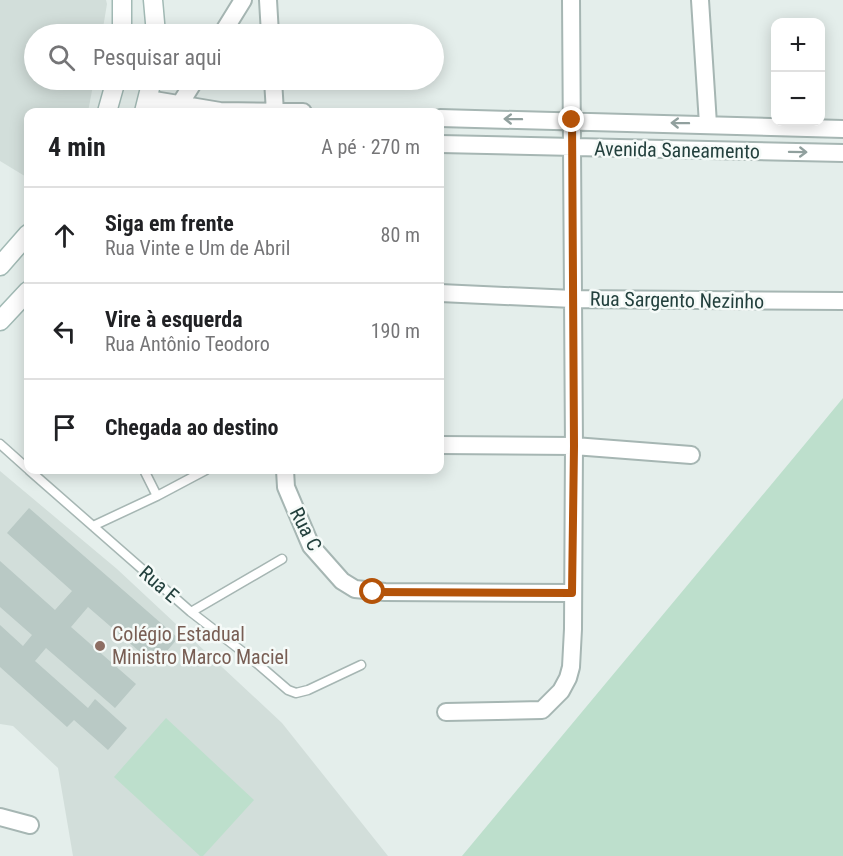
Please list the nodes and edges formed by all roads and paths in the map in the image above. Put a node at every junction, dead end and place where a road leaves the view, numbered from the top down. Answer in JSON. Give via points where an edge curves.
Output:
{"nodes":[{"id":1,"x":122,"y":0,"type":"edge"},
{"id":2,"x":153,"y":0,"type":"edge"},
{"id":3,"x":243,"y":0,"type":"edge"},
{"id":4,"x":268,"y":0,"type":"edge"},
{"id":5,"x":571,"y":0,"type":"edge"},
{"id":6,"x":700,"y":0,"type":"edge"},
{"id":7,"x":122,"y":24,"type":"edge"},
{"id":8,"x":155,"y":24,"type":"edge"},
{"id":9,"x":228,"y":24,"type":"edge"},
{"id":10,"x":269,"y":24,"type":"edge"},
{"id":11,"x":113,"y":90,"type":"edge"},
{"id":12,"x":150,"y":90,"type":"edge"},
{"id":13,"x":189,"y":90,"type":"edge"},
{"id":14,"x":274,"y":90,"type":"edge"},
{"id":15,"x":180,"y":104,"type":"junction"},
{"id":16,"x":146,"y":106,"type":"edge"},
{"id":17,"x":108,"y":108,"type":"edge"},
{"id":18,"x":203,"y":108,"type":"edge"},
{"id":19,"x":275,"y":108,"type":"edge"},
{"id":20,"x":444,"y":118,"type":"edge"},
{"id":21,"x":572,"y":120,"type":"junction"},
{"id":22,"x":708,"y":124,"type":"junction"},
{"id":23,"x":843,"y":129,"type":"edge"},
{"id":24,"x":444,"y":144,"type":"edge"},
{"id":25,"x":572,"y":147,"type":"junction"},
{"id":26,"x":843,"y":153,"type":"edge"},
{"id":27,"x":24,"y":239,"type":"edge"},
{"id":28,"x":0,"y":266,"type":"edge"},
{"id":29,"x":444,"y":293,"type":"edge"},
{"id":30,"x":24,"y":295,"type":"edge"},
{"id":31,"x":573,"y":299,"type":"junction"},
{"id":32,"x":843,"y":301,"type":"edge"},
{"id":33,"x":0,"y":321,"type":"edge"},
{"id":34,"x":0,"y":444,"type":"edge"},
{"id":35,"x":444,"y":445,"type":"edge"},
{"id":36,"x":574,"y":446,"type":"junction"},
{"id":37,"x":691,"y":455,"type":"dead end"},
{"id":38,"x":24,"y":465,"type":"edge"},
{"id":39,"x":35,"y":474,"type":"edge"},
{"id":40,"x":146,"y":474,"type":"edge"},
{"id":41,"x":198,"y":474,"type":"edge"},
{"id":42,"x":285,"y":474,"type":"edge"},
{"id":43,"x":157,"y":496,"type":"junction"},
{"id":44,"x":93,"y":526,"type":"junction"},
{"id":45,"x":282,"y":559,"type":"dead end"},
{"id":46,"x":572,"y":593,"type":"junction"},
{"id":47,"x":191,"y":612,"type":"junction"},
{"id":48,"x":361,"y":665,"type":"dead end"},
{"id":49,"x":446,"y":712,"type":"dead end"},
{"id":50,"x":0,"y":817,"type":"edge"},
{"id":51,"x":30,"y":825,"type":"dead end"}],
"edges":[{"from":1,"to":7,"type":"main road"},
{"from":2,"to":8,"type":"main road"},
{"from":3,"to":9,"type":"street"},
{"from":4,"to":10,"type":"street"},
{"from":5,"to":21,"type":"street"},
{"from":6,"to":22,"type":"street"},
{"from":11,"to":17,"type":"main road"},
{"from":12,"to":16,"type":"main road"},
{"from":13,"to":15,"type":"street"},
{"from":14,"to":19,"type":"street"},
{"from":15,"to":16,"type":"street"},
{"from":15,"to":18,"type":"street"},
{"from":21,"to":20,"type":"street","name":"Avenida Saneamento","one_way":true},
{"from":22,"to":21,"type":"street","name":"Avenida Saneamento","one_way":true},
{"from":21,"to":25,"type":"street"},
{"from":22,"to":23,"type":"street","name":"Avenida Saneamento"},
{"from":24,"to":25,"type":"street","name":"Avenida Saneamento"},
{"from":25,"to":26,"type":"street","name":"Avenida Saneamento","one_way":true},
{"from":25,"to":31,"type":"street"},
{"from":27,"to":28,"type":"main road"},
{"from":29,"to":31,"type":"street","name":"Rua Sargento Nezinho"},
{"from":30,"to":33,"type":"main road"},
{"from":31,"to":32,"type":"street","name":"Rua Sargento Nezinho"},
{"from":31,"to":36,"type":"street"},
{"from":34,"to":38,"type":"lane","name":"Rua E"},
{"from":35,"to":36,"type":"street"},
{"from":36,"to":37,"type":"street"},
{"from":36,"to":46,"type":"street"},
{"from":39,"to":44,"type":"lane","name":"Rua E"},
{"from":40,"to":43,"type":"lane"},
{"from":41,"to":43,"type":"lane"},
{"from":42,"to":46,"type":"street","name":"Rua C","via":[[286,487],[311,546],[342,581],[355,589]]},
{"from":43,"to":44,"type":"lane"},
{"from":44,"to":47,"type":"lane","name":"Rua E"},
{"from":45,"to":47,"type":"lane"},
{"from":46,"to":49,"type":"street","via":[[571,667],[561,691],[550,703],[542,710]]},
{"from":47,"to":48,"type":"lane","name":"Rua E","via":[[291,692],[315,687]]},
{"from":50,"to":51,"type":"street"}]}
